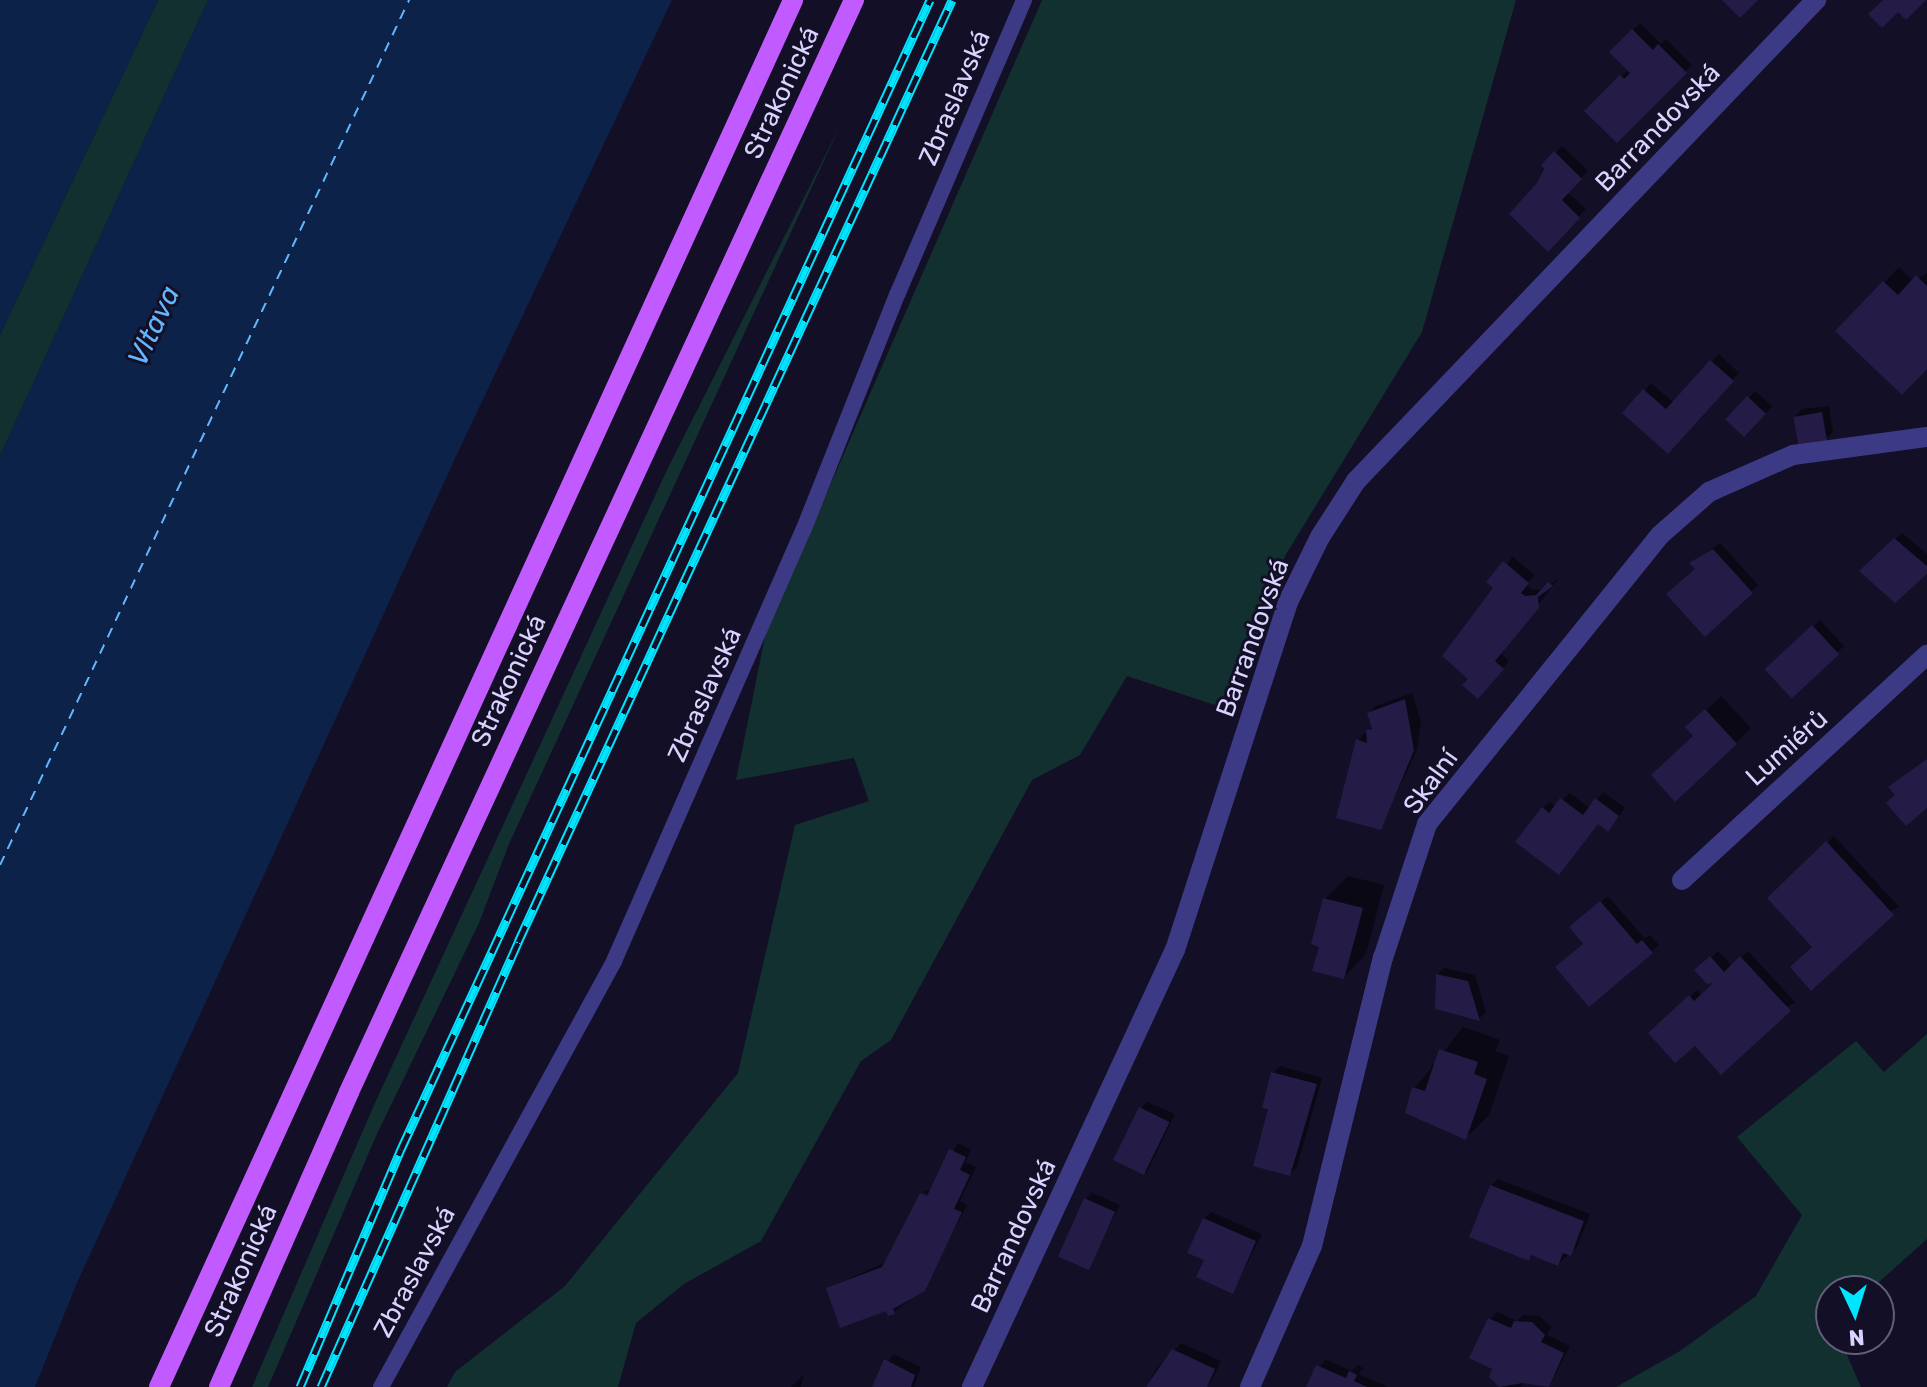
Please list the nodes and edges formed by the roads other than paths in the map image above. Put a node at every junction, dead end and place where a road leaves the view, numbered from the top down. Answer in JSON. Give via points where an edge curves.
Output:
{"nodes":[{"id":1,"x":793,"y":0,"type":"edge"},
{"id":2,"x":854,"y":0,"type":"edge"},
{"id":3,"x":1024,"y":0,"type":"edge"},
{"id":4,"x":1816,"y":0,"type":"edge"},
{"id":5,"x":1927,"y":437,"type":"edge"},
{"id":6,"x":1927,"y":655,"type":"edge"},
{"id":7,"x":1682,"y":880,"type":"dead end"},
{"id":8,"x":159,"y":1387,"type":"edge"},
{"id":9,"x":219,"y":1387,"type":"edge"},
{"id":10,"x":381,"y":1387,"type":"edge"},
{"id":11,"x":972,"y":1387,"type":"edge"},
{"id":12,"x":1250,"y":1387,"type":"edge"}],
"edges":[{"from":1,"to":8,"type":"main road","name":"Strakonická"},
{"from":2,"to":9,"type":"main road","name":"Strakonická","via":[[349,1092]]},
{"from":3,"to":10,"type":"lane","name":"Zbraslavská","via":[[803,531],[614,961]]},
{"from":4,"to":11,"type":"street","name":"Barrandovská","via":[[1356,481],[1320,537],[1288,602],[1175,950]]},
{"from":5,"to":12,"type":"street","name":"Skalní","via":[[1793,455],[1709,492],[1659,536],[1427,824],[1383,958],[1312,1246]]},
{"from":6,"to":7,"type":"street","name":"Lumiérů"}]}
